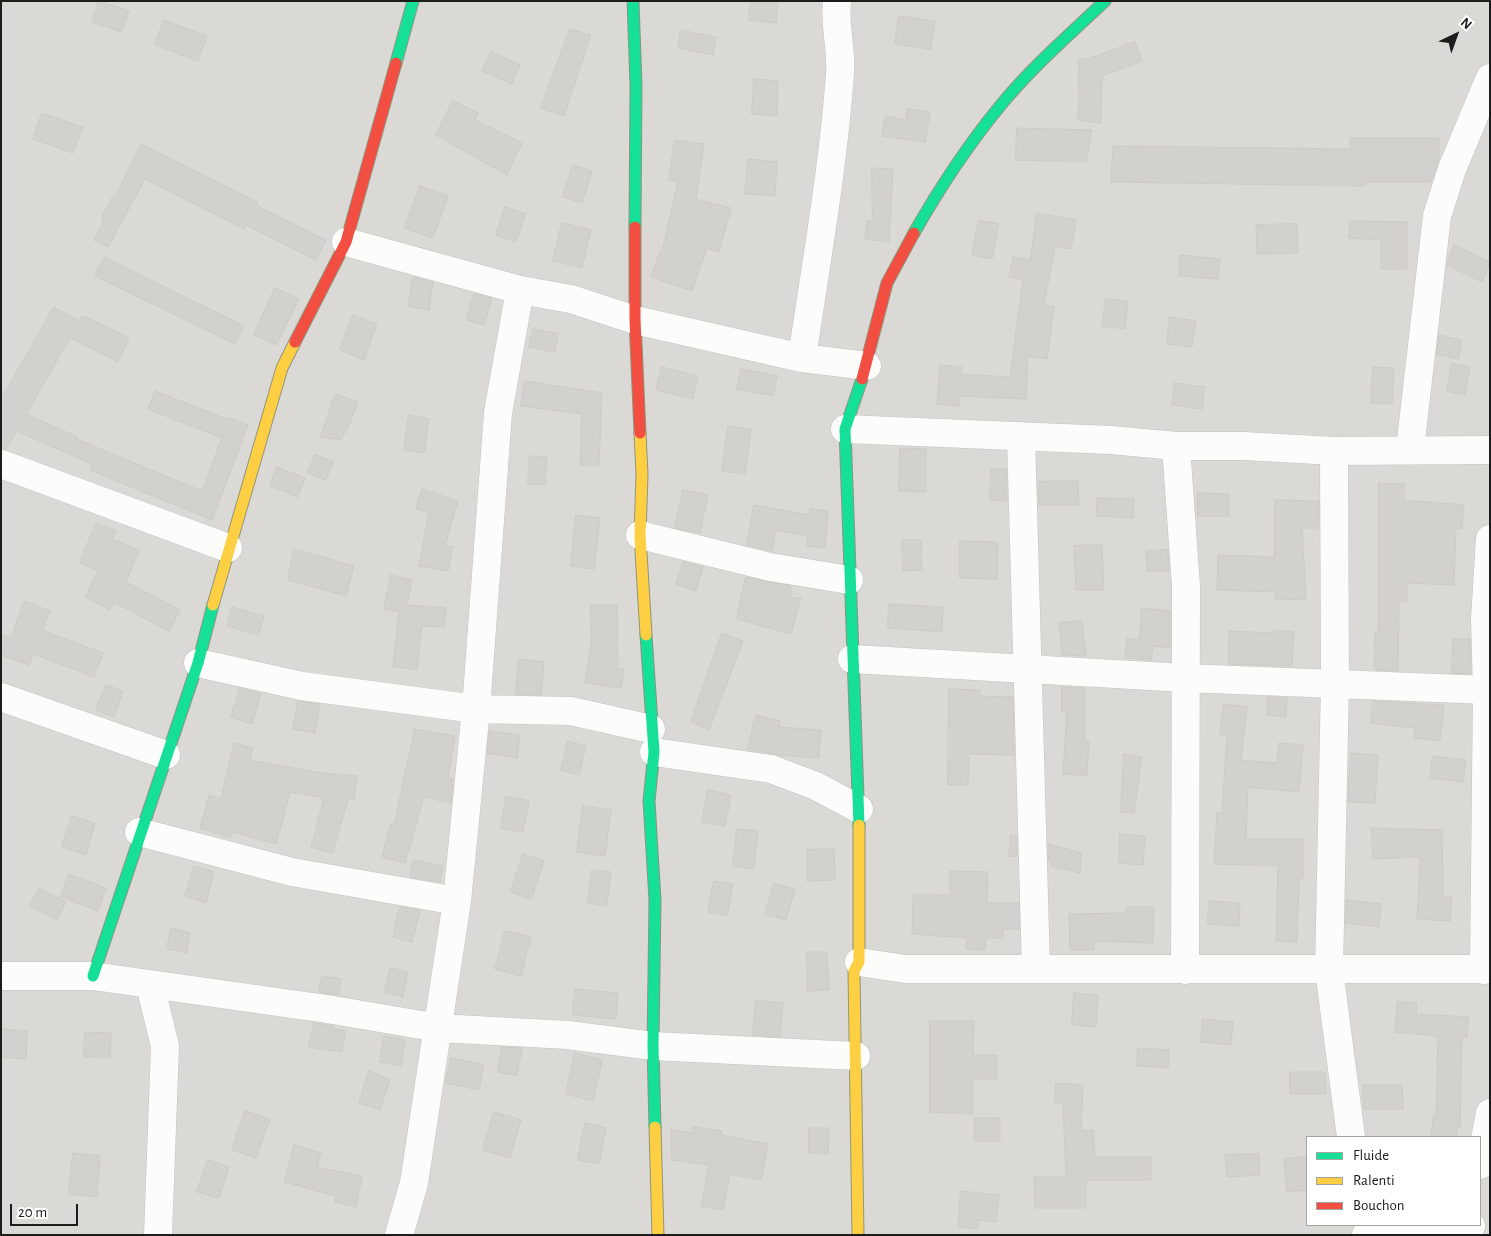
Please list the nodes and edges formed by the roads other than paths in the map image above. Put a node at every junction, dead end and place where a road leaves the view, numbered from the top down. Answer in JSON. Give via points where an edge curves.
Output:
{"nodes":[{"id":1,"x":413,"y":1,"type":"edge"},
{"id":2,"x":633,"y":1,"type":"edge"},
{"id":3,"x":837,"y":1,"type":"edge"},
{"id":4,"x":1105,"y":1,"type":"edge"},
{"id":5,"x":1490,"y":78,"type":"edge"},
{"id":6,"x":346,"y":242,"type":"junction"},
{"id":7,"x":520,"y":290,"type":"junction"},
{"id":8,"x":635,"y":320,"type":"junction"},
{"id":9,"x":802,"y":358,"type":"junction"},
{"id":10,"x":867,"y":366,"type":"junction"},
{"id":11,"x":845,"y":429,"type":"junction"},
{"id":12,"x":1021,"y":436,"type":"junction"},
{"id":13,"x":1176,"y":446,"type":"junction"},
{"id":14,"x":1410,"y":449,"type":"junction"},
{"id":15,"x":1490,"y":450,"type":"edge"},
{"id":16,"x":1334,"y":451,"type":"junction"},
{"id":17,"x":1,"y":464,"type":"edge"},
{"id":18,"x":640,"y":535,"type":"junction"},
{"id":19,"x":1490,"y":539,"type":"edge"},
{"id":20,"x":228,"y":548,"type":"junction"},
{"id":21,"x":849,"y":580,"type":"junction"},
{"id":22,"x":852,"y":659,"type":"junction"},
{"id":23,"x":198,"y":663,"type":"junction"},
{"id":24,"x":1029,"y":668,"type":"junction"},
{"id":25,"x":1185,"y":678,"type":"junction"},
{"id":26,"x":1335,"y":683,"type":"junction"},
{"id":27,"x":1487,"y":690,"type":"junction"},
{"id":28,"x":1,"y":697,"type":"edge"},
{"id":29,"x":476,"y":709,"type":"junction"},
{"id":30,"x":653,"y":740,"type":"junction"},
{"id":31,"x":166,"y":755,"type":"junction"},
{"id":32,"x":859,"y":809,"type":"junction"},
{"id":33,"x":140,"y":832,"type":"junction"},
{"id":34,"x":458,"y":901,"type":"junction"},
{"id":35,"x":859,"y":962,"type":"junction"},
{"id":36,"x":1036,"y":969,"type":"junction"},
{"id":37,"x":1487,"y":969,"type":"edge"},
{"id":38,"x":1185,"y":970,"type":"junction"},
{"id":39,"x":1329,"y":970,"type":"junction"},
{"id":40,"x":1,"y":976,"type":"edge"},
{"id":41,"x":93,"y":976,"type":"junction"},
{"id":42,"x":150,"y":985,"type":"junction"},
{"id":43,"x":439,"y":1028,"type":"junction"},
{"id":44,"x":653,"y":1046,"type":"junction"},
{"id":45,"x":856,"y":1056,"type":"junction"},
{"id":46,"x":1490,"y":1113,"type":"edge"},
{"id":47,"x":1351,"y":1136,"type":"edge"},
{"id":48,"x":1481,"y":1160,"type":"edge"},
{"id":49,"x":1470,"y":1228,"type":"edge"},
{"id":50,"x":158,"y":1235,"type":"edge"},
{"id":51,"x":399,"y":1235,"type":"edge"},
{"id":52,"x":658,"y":1235,"type":"edge"},
{"id":53,"x":858,"y":1235,"type":"edge"},
{"id":54,"x":1366,"y":1235,"type":"edge"}],
"edges":[{"from":1,"to":6,"type":"street"},
{"from":2,"to":8,"type":"street"},
{"from":3,"to":9,"type":"street","via":[[840,71],[828,187]]},
{"from":4,"to":10,"type":"street","via":[[1000,106],[934,197],[887,283]]},
{"from":5,"to":14,"type":"street","via":[[1452,169],[1437,216]]},
{"from":6,"to":7,"type":"street"},
{"from":6,"to":20,"type":"street","via":[[282,368]]},
{"from":7,"to":8,"type":"street","via":[[571,299]]},
{"from":7,"to":29,"type":"street","via":[[498,413]]},
{"from":8,"to":9,"type":"street"},
{"from":8,"to":18,"type":"street","via":[[642,474]]},
{"from":9,"to":10,"type":"street"},
{"from":10,"to":11,"type":"street"},
{"from":11,"to":12,"type":"street"},
{"from":11,"to":21,"type":"street"},
{"from":12,"to":13,"type":"street"},
{"from":12,"to":24,"type":"street"},
{"from":13,"to":16,"type":"street"},
{"from":13,"to":25,"type":"street","via":[[1186,586]]},
{"from":14,"to":15,"type":"street"},
{"from":14,"to":16,"type":"street"},
{"from":16,"to":26,"type":"street"},
{"from":17,"to":20,"type":"street"},
{"from":18,"to":21,"type":"street","via":[[770,567]]},
{"from":18,"to":30,"type":"street"},
{"from":19,"to":27,"type":"street"},
{"from":20,"to":23,"type":"street"},
{"from":21,"to":22,"type":"street"},
{"from":22,"to":24,"type":"street"},
{"from":22,"to":32,"type":"street"},
{"from":23,"to":29,"type":"street","via":[[302,686]]},
{"from":23,"to":31,"type":"street"},
{"from":24,"to":25,"type":"street"},
{"from":24,"to":36,"type":"street"},
{"from":25,"to":26,"type":"street"},
{"from":25,"to":38,"type":"street"},
{"from":26,"to":27,"type":"street"},
{"from":26,"to":39,"type":"street"},
{"from":27,"to":37,"type":"street"},
{"from":28,"to":31,"type":"street"},
{"from":29,"to":30,"type":"street","via":[[571,711]]},
{"from":29,"to":34,"type":"street"},
{"from":30,"to":32,"type":"street","via":[[771,769],[816,786]]},
{"from":30,"to":44,"type":"street","via":[[649,801],[655,900]]},
{"from":31,"to":33,"type":"street"},
{"from":32,"to":35,"type":"street"},
{"from":33,"to":34,"type":"street","via":[[292,872]]},
{"from":33,"to":41,"type":"street"},
{"from":34,"to":43,"type":"street"},
{"from":35,"to":36,"type":"street","via":[[905,969]]},
{"from":35,"to":45,"type":"street","via":[[854,971]]},
{"from":36,"to":38,"type":"street"},
{"from":37,"to":39,"type":"street"},
{"from":38,"to":39,"type":"street"},
{"from":39,"to":47,"type":"street"},
{"from":40,"to":41,"type":"street"},
{"from":41,"to":42,"type":"street"},
{"from":42,"to":43,"type":"street"},
{"from":42,"to":50,"type":"street","via":[[165,1046]]},
{"from":43,"to":44,"type":"street","via":[[568,1035]]},
{"from":43,"to":51,"type":"street","via":[[414,1183]]},
{"from":44,"to":45,"type":"street"},
{"from":44,"to":52,"type":"street"},
{"from":45,"to":53,"type":"street"},
{"from":46,"to":48,"type":"street"},
{"from":49,"to":54,"type":"street"}]}
